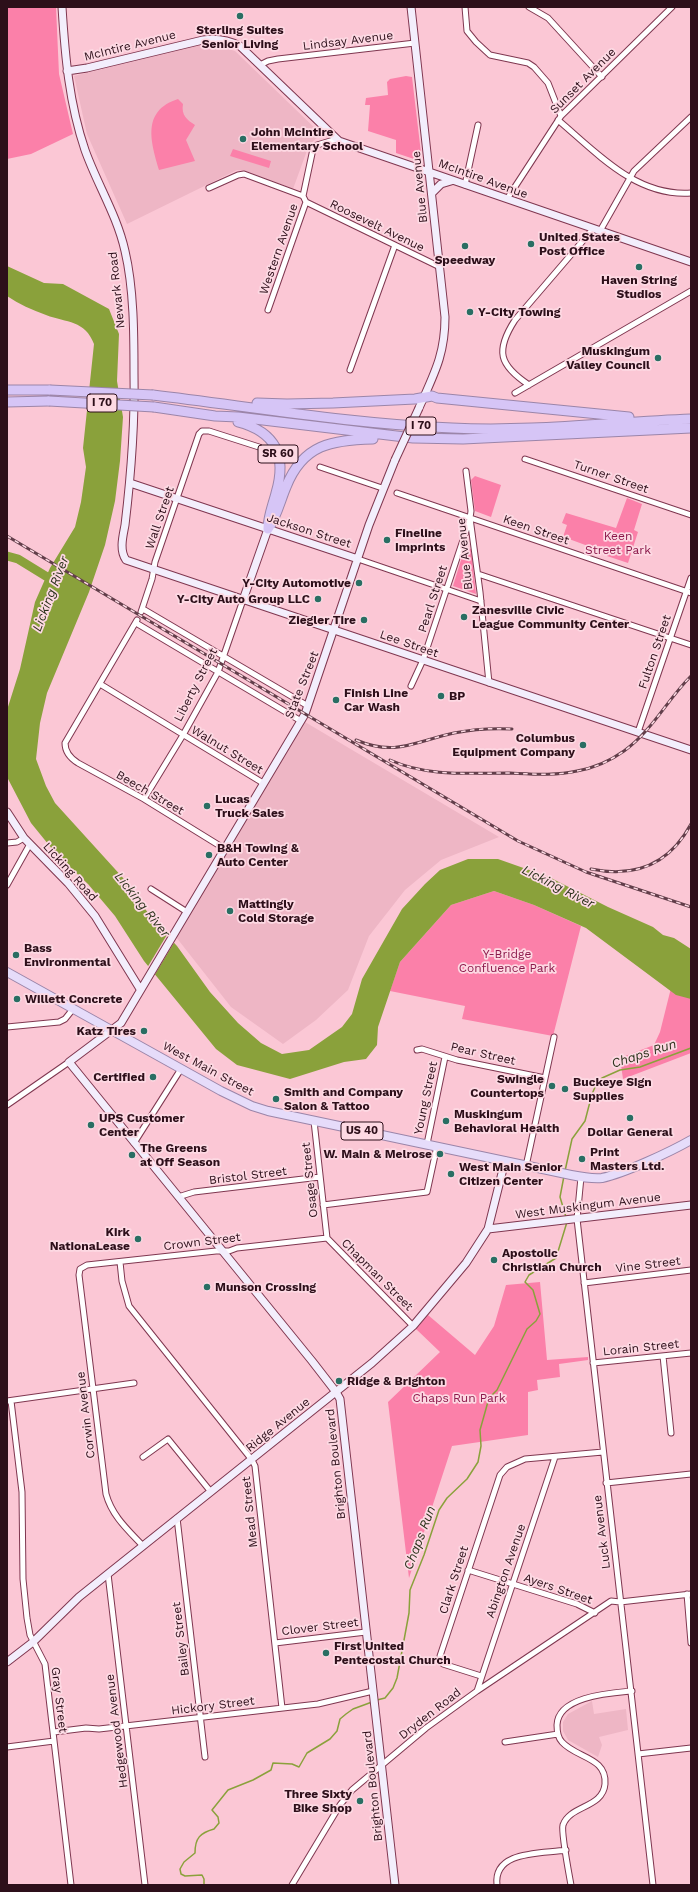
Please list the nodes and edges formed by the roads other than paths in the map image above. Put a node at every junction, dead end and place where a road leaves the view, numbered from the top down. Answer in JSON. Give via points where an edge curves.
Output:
{"nodes":[{"id":1,"x":62,"y":7,"type":"edge"},
{"id":2,"x":411,"y":7,"type":"edge"},
{"id":3,"x":465,"y":7,"type":"edge"},
{"id":4,"x":529,"y":7,"type":"edge"},
{"id":5,"x":672,"y":7,"type":"edge"},
{"id":6,"x":415,"y":43,"type":"junction"},
{"id":7,"x":260,"y":65,"type":"junction"},
{"id":8,"x":67,"y":71,"type":"junction"},
{"id":9,"x":602,"y":77,"type":"junction"},
{"id":10,"x":691,"y":117,"type":"edge"},
{"id":11,"x":559,"y":118,"type":"junction"},
{"id":12,"x":478,"y":125,"type":"dead end"},
{"id":13,"x":337,"y":139,"type":"junction"},
{"id":14,"x":430,"y":171,"type":"junction"},
{"id":15,"x":629,"y":178,"type":"junction"},
{"id":16,"x":452,"y":181,"type":"junction"},
{"id":17,"x":465,"y":185,"type":"junction"},
{"id":18,"x":209,"y":188,"type":"dead end"},
{"id":19,"x":432,"y":193,"type":"junction"},
{"id":20,"x":691,"y":194,"type":"edge"},
{"id":21,"x":304,"y":196,"type":"junction"},
{"id":22,"x":507,"y":199,"type":"junction"},
{"id":23,"x":306,"y":202,"type":"junction"},
{"id":24,"x":597,"y":230,"type":"junction"},
{"id":25,"x":395,"y":245,"type":"junction"},
{"id":26,"x":691,"y":262,"type":"edge"},
{"id":27,"x":440,"y":267,"type":"junction"},
{"id":28,"x":691,"y":291,"type":"edge"},
{"id":29,"x":268,"y":310,"type":"dead end"},
{"id":30,"x":439,"y":365,"type":"joint"},
{"id":31,"x":350,"y":370,"type":"dead end"},
{"id":32,"x":529,"y":384,"type":"junction"},
{"id":33,"x":7,"y":390,"type":"edge"},
{"id":34,"x":515,"y":393,"type":"dead end"},
{"id":35,"x":424,"y":397,"type":"junction"},
{"id":36,"x":7,"y":402,"type":"edge"},
{"id":37,"x":213,"y":402,"type":"junction"},
{"id":38,"x":215,"y":416,"type":"junction"},
{"id":39,"x":691,"y":419,"type":"edge"},
{"id":40,"x":660,"y":421,"type":"junction"},
{"id":41,"x":691,"y":428,"type":"edge"},
{"id":42,"x":413,"y":438,"type":"junction"},
{"id":43,"x":259,"y":447,"type":"dead end"},
{"id":44,"x":525,"y":459,"type":"dead end"},
{"id":45,"x":320,"y":467,"type":"dead end"},
{"id":46,"x":466,"y":471,"type":"dead end"},
{"id":47,"x":130,"y":483,"type":"junction"},
{"id":48,"x":382,"y":488,"type":"junction"},
{"id":49,"x":397,"y":493,"type":"dead end"},
{"id":50,"x":177,"y":499,"type":"junction"},
{"id":51,"x":691,"y":515,"type":"edge"},
{"id":52,"x":470,"y":518,"type":"junction"},
{"id":53,"x":268,"y":529,"type":"junction"},
{"id":54,"x":123,"y":556,"type":"joint"},
{"id":55,"x":358,"y":559,"type":"junction"},
{"id":56,"x":154,"y":570,"type":"junction"},
{"id":57,"x":478,"y":574,"type":"junction"},
{"id":58,"x":691,"y":578,"type":"edge"},
{"id":59,"x":447,"y":589,"type":"junction"},
{"id":60,"x":689,"y":592,"type":"edge"},
{"id":61,"x":243,"y":600,"type":"junction"},
{"id":62,"x":481,"y":601,"type":"junction"},
{"id":63,"x":334,"y":631,"type":"junction"},
{"id":64,"x":670,"y":639,"type":"junction"},
{"id":65,"x":691,"y":645,"type":"edge"},
{"id":66,"x":224,"y":656,"type":"junction"},
{"id":67,"x":423,"y":660,"type":"junction"},
{"id":68,"x":218,"y":672,"type":"junction"},
{"id":69,"x":489,"y":683,"type":"junction"},
{"id":70,"x":100,"y":684,"type":"junction"},
{"id":71,"x":411,"y":686,"type":"dead end"},
{"id":72,"x":308,"y":706,"type":"junction"},
{"id":73,"x":301,"y":721,"type":"junction"},
{"id":74,"x":638,"y":732,"type":"junction"},
{"id":75,"x":183,"y":735,"type":"junction"},
{"id":76,"x":691,"y":750,"type":"edge"},
{"id":77,"x":263,"y":783,"type":"junction"},
{"id":78,"x":144,"y":799,"type":"junction"},
{"id":79,"x":7,"y":812,"type":"edge"},
{"id":80,"x":24,"y":838,"type":"junction"},
{"id":81,"x":7,"y":843,"type":"edge"},
{"id":82,"x":30,"y":844,"type":"junction"},
{"id":83,"x":225,"y":849,"type":"junction"},
{"id":84,"x":7,"y":885,"type":"edge"},
{"id":85,"x":151,"y":889,"type":"dead end"},
{"id":86,"x":187,"y":912,"type":"junction"},
{"id":87,"x":7,"y":972,"type":"edge"},
{"id":88,"x":142,"y":986,"type":"junction"},
{"id":89,"x":73,"y":1009,"type":"junction"},
{"id":90,"x":7,"y":1027,"type":"edge"},
{"id":91,"x":111,"y":1031,"type":"junction"},
{"id":92,"x":554,"y":1037,"type":"dead end"},
{"id":93,"x":417,"y":1050,"type":"dead end"},
{"id":94,"x":445,"y":1056,"type":"junction"},
{"id":95,"x":69,"y":1062,"type":"junction"},
{"id":96,"x":181,"y":1069,"type":"junction"},
{"id":97,"x":545,"y":1078,"type":"junction"},
{"id":98,"x":7,"y":1104,"type":"edge"},
{"id":99,"x":314,"y":1121,"type":"junction"},
{"id":100,"x":691,"y":1140,"type":"edge"},
{"id":101,"x":134,"y":1143,"type":"junction"},
{"id":102,"x":427,"y":1144,"type":"junction"},
{"id":103,"x":436,"y":1146,"type":"junction"},
{"id":104,"x":505,"y":1161,"type":"junction"},
{"id":105,"x":526,"y":1166,"type":"junction"},
{"id":106,"x":581,"y":1177,"type":"junction"},
{"id":107,"x":320,"y":1178,"type":"junction"},
{"id":108,"x":178,"y":1197,"type":"junction"},
{"id":109,"x":323,"y":1204,"type":"junction"},
{"id":110,"x":691,"y":1205,"type":"edge"},
{"id":111,"x":574,"y":1219,"type":"junction"},
{"id":112,"x":488,"y":1229,"type":"junction"},
{"id":113,"x":327,"y":1238,"type":"junction"},
{"id":114,"x":223,"y":1251,"type":"junction"},
{"id":115,"x":120,"y":1262,"type":"junction"},
{"id":116,"x":80,"y":1269,"type":"joint"},
{"id":117,"x":691,"y":1270,"type":"edge"},
{"id":118,"x":584,"y":1283,"type":"junction"},
{"id":119,"x":413,"y":1326,"type":"junction"},
{"id":120,"x":691,"y":1353,"type":"edge"},
{"id":121,"x":663,"y":1356,"type":"junction"},
{"id":122,"x":593,"y":1363,"type":"junction"},
{"id":123,"x":134,"y":1383,"type":"dead end"},
{"id":124,"x":93,"y":1390,"type":"junction"},
{"id":125,"x":336,"y":1392,"type":"junction"},
{"id":126,"x":9,"y":1401,"type":"edge"},
{"id":127,"x":671,"y":1433,"type":"dead end"},
{"id":128,"x":603,"y":1452,"type":"junction"},
{"id":129,"x":143,"y":1457,"type":"dead end"},
{"id":130,"x":555,"y":1457,"type":"junction"},
{"id":131,"x":252,"y":1460,"type":"junction"},
{"id":132,"x":691,"y":1474,"type":"edge"},
{"id":133,"x":606,"y":1483,"type":"junction"},
{"id":134,"x":211,"y":1492,"type":"junction"},
{"id":135,"x":177,"y":1518,"type":"junction"},
{"id":136,"x":142,"y":1546,"type":"junction"},
{"id":137,"x":468,"y":1570,"type":"junction"},
{"id":138,"x":108,"y":1574,"type":"junction"},
{"id":139,"x":512,"y":1584,"type":"junction"},
{"id":140,"x":689,"y":1594,"type":"edge"},
{"id":141,"x":620,"y":1602,"type":"junction"},
{"id":142,"x":595,"y":1613,"type":"junction"},
{"id":143,"x":366,"y":1632,"type":"junction"},
{"id":144,"x":33,"y":1642,"type":"junction"},
{"id":145,"x":691,"y":1642,"type":"edge"},
{"id":146,"x":275,"y":1643,"type":"junction"},
{"id":147,"x":7,"y":1662,"type":"edge"},
{"id":148,"x":481,"y":1676,"type":"junction"},
{"id":149,"x":477,"y":1691,"type":"junction"},
{"id":150,"x":632,"y":1691,"type":"junction"},
{"id":151,"x":374,"y":1694,"type":"junction"},
{"id":152,"x":282,"y":1708,"type":"junction"},
{"id":153,"x":201,"y":1718,"type":"junction"},
{"id":154,"x":126,"y":1726,"type":"junction"},
{"id":155,"x":54,"y":1732,"type":"junction"},
{"id":156,"x":558,"y":1734,"type":"junction"},
{"id":157,"x":54,"y":1741,"type":"junction"},
{"id":158,"x":505,"y":1742,"type":"dead end"},
{"id":159,"x":7,"y":1746,"type":"edge"},
{"id":160,"x":691,"y":1748,"type":"edge"},
{"id":161,"x":638,"y":1754,"type":"junction"},
{"id":162,"x":205,"y":1758,"type":"dead end"},
{"id":163,"x":382,"y":1765,"type":"junction"},
{"id":164,"x":566,"y":1850,"type":"junction"},
{"id":165,"x":71,"y":1885,"type":"edge"},
{"id":166,"x":145,"y":1885,"type":"edge"},
{"id":167,"x":292,"y":1885,"type":"edge"},
{"id":168,"x":395,"y":1885,"type":"edge"},
{"id":169,"x":497,"y":1885,"type":"edge"},
{"id":170,"x":571,"y":1885,"type":"edge"},
{"id":171,"x":653,"y":1885,"type":"edge"}],
"edges":[{"from":1,"to":8,"type":"street","name":"Newark Road"},
{"from":2,"to":6,"type":"street","name":"Blue Avenue"},
{"from":3,"to":11,"type":"street","via":[[467,31],[490,55],[528,62],[534,66],[548,84]]},
{"from":4,"to":9,"type":"street","via":[[548,18]]},
{"from":5,"to":9,"type":"street","name":"Sunset Avenue"},
{"from":6,"to":7,"type":"street","name":"Lindsay Avenue","via":[[278,59]]},
{"from":6,"to":14,"type":"street","name":"Blue Avenue"},
{"from":7,"to":8,"type":"street","name":"McIntire Avenue","via":[[232,41],[209,39]]},
{"from":7,"to":13,"type":"street","name":"McIntire Avenue"},
{"from":8,"to":47,"type":"street","name":"Newark Road","via":[[85,150],[117,225],[128,264],[134,374]]},
{"from":9,"to":11,"type":"street","name":"Sunset Avenue"},
{"from":10,"to":15,"type":"street"},
{"from":11,"to":15,"type":"street"},
{"from":11,"to":22,"type":"street","name":"Sunset Avenue"},
{"from":12,"to":17,"type":"street"},
{"from":13,"to":14,"type":"street","name":"McIntire Avenue","via":[[339,142]]},
{"from":13,"to":21,"type":"street","name":"Western Avenue","via":[[317,145],[313,149]]},
{"from":14,"to":16,"type":"street","name":"McIntire Avenue"},
{"from":14,"to":19,"type":"street","name":"Blue Avenue"},
{"from":15,"to":20,"type":"street","via":[[665,193]]},
{"from":15,"to":24,"type":"street"},
{"from":16,"to":17,"type":"street","name":"McIntire Avenue"},
{"from":16,"to":19,"type":"street","via":[[441,184]]},
{"from":17,"to":22,"type":"street","name":"McIntire Avenue"},
{"from":18,"to":21,"type":"street","via":[[244,174]]},
{"from":19,"to":27,"type":"street","name":"Blue Avenue"},
{"from":21,"to":23,"type":"street","name":"Western Avenue"},
{"from":22,"to":24,"type":"street","name":"McIntire Avenue"},
{"from":23,"to":25,"type":"street","name":"Roosevelt Avenue"},
{"from":23,"to":29,"type":"street","name":"Western Avenue"},
{"from":24,"to":26,"type":"street","name":"McIntire Avenue"},
{"from":24,"to":32,"type":"street","via":[[515,320],[507,333],[502,347],[503,360],[511,372]]},
{"from":25,"to":27,"type":"street","name":"Roosevelt Avenue"},
{"from":25,"to":31,"type":"street"},
{"from":27,"to":30,"type":"street","name":"Blue Avenue","via":[[445,324]]},
{"from":28,"to":32,"type":"street"},
{"from":30,"to":35,"type":"street","name":"State Street"},
{"from":32,"to":34,"type":"street"},
{"from":33,"to":37,"type":"highway","number":"I 70","bridge":true,"via":[[153,395]]},
{"from":35,"to":37,"type":"highway","via":[[287,404]]},
{"from":35,"to":40,"type":"highway"},
{"from":35,"to":48,"type":"street","name":"State Street","bridge":true},
{"from":36,"to":38,"type":"highway","number":"I 70","bridge":true,"via":[[49,401],[154,407]]},
{"from":37,"to":40,"type":"highway","number":"I 70","via":[[383,424],[453,428]]},
{"from":38,"to":42,"type":"highway","number":"I 70"},
{"from":38,"to":53,"type":"highway","number":"SR 60","via":[[263,431],[276,447],[281,466],[280,478],[268,518]]},
{"from":39,"to":40,"type":"highway","number":"I 70"},
{"from":41,"to":42,"type":"highway","number":"I 70","via":[[463,439]]},
{"from":42,"to":53,"type":"highway","via":[[350,439],[337,441],[313,451],[304,458],[291,476]]},
{"from":43,"to":50,"type":"street","name":"Wall Street","via":[[202,431]]},
{"from":44,"to":51,"type":"street","name":"Turner Street"},
{"from":45,"to":48,"type":"street"},
{"from":46,"to":52,"type":"street","name":"Blue Avenue"},
{"from":47,"to":50,"type":"street","name":"Jackson Street"},
{"from":47,"to":54,"type":"street","name":"Newark Road","via":[[122,545]]},
{"from":48,"to":55,"type":"street","name":"State Street"},
{"from":49,"to":52,"type":"street","name":"Keen Street"},
{"from":50,"to":53,"type":"street","name":"Jackson Street"},
{"from":50,"to":56,"type":"street","name":"Wall Street"},
{"from":52,"to":57,"type":"street","name":"Blue Avenue"},
{"from":52,"to":59,"type":"street","name":"Pearl Street"},
{"from":52,"to":60,"type":"street","name":"Keen Street"},
{"from":53,"to":55,"type":"street","name":"Jackson Street"},
{"from":53,"to":61,"type":"street","name":"Liberty Street"},
{"from":54,"to":56,"type":"street","name":"Lee Street","via":[[126,560]]},
{"from":55,"to":59,"type":"street","name":"Jackson Street"},
{"from":55,"to":63,"type":"street","name":"State Street"},
{"from":56,"to":61,"type":"street","name":"Lee Street"},
{"from":56,"to":66,"type":"street","name":"Wall Street","via":[[142,611]]},
{"from":57,"to":62,"type":"street","name":"Blue Avenue"},
{"from":57,"to":64,"type":"street"},
{"from":58,"to":60,"type":"street","name":"Fulton Street"},
{"from":59,"to":62,"type":"street","name":"Jackson Street"},
{"from":59,"to":67,"type":"street","name":"Pearl Street"},
{"from":60,"to":64,"type":"street","name":"Fulton Street"},
{"from":61,"to":63,"type":"street","name":"Lee Street"},
{"from":61,"to":66,"type":"street","name":"Liberty Street"},
{"from":62,"to":69,"type":"street","name":"Blue Avenue"},
{"from":63,"to":67,"type":"street","name":"Lee Street"},
{"from":63,"to":72,"type":"street","name":"State Street"},
{"from":64,"to":65,"type":"street"},
{"from":64,"to":74,"type":"street","name":"Fulton Street"},
{"from":66,"to":68,"type":"street","name":"Liberty Street"},
{"from":66,"to":72,"type":"street"},
{"from":67,"to":69,"type":"street","name":"Lee Street"},
{"from":67,"to":71,"type":"street","name":"Pearl Street"},
{"from":68,"to":70,"type":"street","via":[[136,622]]},
{"from":68,"to":73,"type":"street"},
{"from":68,"to":75,"type":"street","name":"Liberty Street"},
{"from":69,"to":74,"type":"street","name":"Lee Street"},
{"from":70,"to":75,"type":"street","name":"Walnut Street"},
{"from":70,"to":78,"type":"street","name":"Beech Street","via":[[65,743],[66,752],[78,764]]},
{"from":72,"to":73,"type":"street","name":"State Street"},
{"from":73,"to":77,"type":"street","name":"State Street"},
{"from":74,"to":76,"type":"street","name":"Lee Street"},
{"from":75,"to":77,"type":"street","name":"Walnut Street"},
{"from":75,"to":78,"type":"street","name":"Liberty Street"},
{"from":77,"to":83,"type":"street","name":"State Street"},
{"from":78,"to":83,"type":"street","name":"Beech Street"},
{"from":79,"to":80,"type":"street","name":"Licking Road"},
{"from":80,"to":81,"type":"street"},
{"from":80,"to":82,"type":"street","name":"Licking Road"},
{"from":82,"to":84,"type":"street"},
{"from":82,"to":88,"type":"street","name":"Licking Road","via":[[68,883],[95,916],[112,946]]},
{"from":83,"to":86,"type":"street","name":"State Street"},
{"from":85,"to":86,"type":"street"},
{"from":86,"to":88,"type":"street","name":"State Street"},
{"from":87,"to":89,"type":"main road","name":"West Main Street","number":"US 40"},
{"from":88,"to":91,"type":"street","name":"State Street","via":[[121,1023]]},
{"from":89,"to":90,"type":"street","via":[[59,1022]]},
{"from":89,"to":91,"type":"main road","name":"West Main Street","number":"US 40"},
{"from":91,"to":95,"type":"street","name":"State Street"},
{"from":91,"to":96,"type":"main road","name":"West Main Street","number":"US 40"},
{"from":92,"to":97,"type":"street"},
{"from":93,"to":94,"type":"street","name":"Pear Street","via":[[422,1049]]},
{"from":94,"to":97,"type":"street","name":"Pear Street"},
{"from":94,"to":102,"type":"street","name":"Young Street"},
{"from":95,"to":98,"type":"street"},
{"from":95,"to":101,"type":"street","name":"Brighton Boulevard"},
{"from":96,"to":99,"type":"main road","name":"West Main Street","number":"US 40","via":[[252,1106]]},
{"from":96,"to":101,"type":"street"},
{"from":97,"to":105,"type":"street"},
{"from":99,"to":102,"type":"main road","name":"West Main Street","number":"US 40"},
{"from":99,"to":107,"type":"street","name":"Osage Street"},
{"from":100,"to":106,"type":"main road","name":"West Main Street","number":"US 40","via":[[622,1172],[602,1178]]},
{"from":101,"to":108,"type":"street","name":"Brighton Boulevard"},
{"from":102,"to":103,"type":"main road","name":"West Main Street","number":"US 40"},
{"from":103,"to":104,"type":"main road","name":"West Main Street","number":"US 40"},
{"from":103,"to":109,"type":"street","via":[[427,1192]]},
{"from":104,"to":105,"type":"main road","name":"West Main Street","number":"US 40"},
{"from":104,"to":112,"type":"street","name":"Ridge Avenue"},
{"from":105,"to":106,"type":"main road","name":"West Main Street","number":"US 40"},
{"from":106,"to":111,"type":"street","name":"Luck Avenue"},
{"from":107,"to":108,"type":"street","name":"Bristol Street","via":[[194,1192]]},
{"from":107,"to":109,"type":"street","name":"Osage Street"},
{"from":108,"to":114,"type":"street","name":"Brighton Boulevard"},
{"from":109,"to":113,"type":"street","name":"Osage Street"},
{"from":110,"to":111,"type":"street","name":"West Muskingum Avenue"},
{"from":111,"to":112,"type":"street","name":"West Muskingum Avenue"},
{"from":111,"to":118,"type":"street","name":"Luck Avenue"},
{"from":112,"to":119,"type":"street","name":"Ridge Avenue","via":[[466,1263]]},
{"from":113,"to":114,"type":"street","name":"Crown Street"},
{"from":113,"to":119,"type":"street","name":"Chapman Street"},
{"from":114,"to":115,"type":"street","name":"Crown Street"},
{"from":114,"to":125,"type":"street","name":"Brighton Boulevard"},
{"from":115,"to":116,"type":"street","name":"Crown Street","via":[[87,1265]]},
{"from":115,"to":131,"type":"street","name":"Mead Street","via":[[128,1306]]},
{"from":116,"to":124,"type":"street","name":"Corwin Avenue"},
{"from":117,"to":118,"type":"street","name":"Vine Street"},
{"from":118,"to":122,"type":"street","name":"Luck Avenue"},
{"from":119,"to":125,"type":"street","name":"Ridge Avenue"},
{"from":120,"to":121,"type":"street","name":"Lorain Street"},
{"from":121,"to":122,"type":"street","name":"Lorain Street"},
{"from":121,"to":127,"type":"street"},
{"from":122,"to":128,"type":"street","name":"Luck Avenue"},
{"from":123,"to":124,"type":"street"},
{"from":124,"to":126,"type":"street"},
{"from":124,"to":136,"type":"street","name":"Corwin Avenue","via":[[109,1506]]},
{"from":125,"to":131,"type":"street","name":"Ridge Avenue"},
{"from":125,"to":143,"type":"street","name":"Brighton Boulevard","via":[[340,1399]]},
{"from":126,"to":144,"type":"street","name":"Gray Street","via":[[22,1492],[24,1585],[27,1618]]},
{"from":128,"to":130,"type":"street"},
{"from":128,"to":133,"type":"street","name":"Luck Avenue"},
{"from":129,"to":134,"type":"street","via":[[168,1439]]},
{"from":130,"to":137,"type":"street","name":"Clark Street","via":[[525,1459],[507,1467],[498,1480]]},
{"from":130,"to":139,"type":"street","name":"Abington Avenue"},
{"from":131,"to":134,"type":"street","name":"Ridge Avenue"},
{"from":131,"to":146,"type":"street","name":"Mead Street","via":[[255,1466]]},
{"from":132,"to":133,"type":"street"},
{"from":133,"to":141,"type":"street","name":"Luck Avenue"},
{"from":134,"to":135,"type":"street","name":"Ridge Avenue"},
{"from":135,"to":136,"type":"street","name":"Ridge Avenue"},
{"from":135,"to":153,"type":"street","name":"Bailey Street"},
{"from":136,"to":138,"type":"street","name":"Ridge Avenue"},
{"from":137,"to":139,"type":"street","name":"Ayers Street"},
{"from":137,"to":148,"type":"street","name":"Clark Street","via":[[440,1656],[443,1664]]},
{"from":138,"to":144,"type":"street","name":"Ridge Avenue","via":[[71,1604]]},
{"from":138,"to":154,"type":"street","name":"Hedgewood Avenue"},
{"from":139,"to":142,"type":"street","name":"Ayers Street","via":[[582,1605]]},
{"from":139,"to":148,"type":"street","name":"Abington Avenue"},
{"from":140,"to":141,"type":"street"},
{"from":140,"to":145,"type":"street"},
{"from":141,"to":142,"type":"street","name":"Dryden Road","via":[[611,1602]]},
{"from":141,"to":150,"type":"street","name":"Luck Avenue"},
{"from":142,"to":149,"type":"street","name":"Dryden Road"},
{"from":143,"to":146,"type":"street","name":"Clover Street"},
{"from":143,"to":151,"type":"street","name":"Brighton Boulevard"},
{"from":144,"to":147,"type":"street","name":"Ridge Avenue"},
{"from":144,"to":155,"type":"street","name":"Gray Street","via":[[45,1664]]},
{"from":146,"to":152,"type":"street","name":"Mead Street"},
{"from":148,"to":149,"type":"street","name":"Abington Avenue"},
{"from":149,"to":163,"type":"street","name":"Dryden Road","via":[[426,1728]]},
{"from":150,"to":156,"type":"street","via":[[596,1695],[567,1708],[558,1718]]},
{"from":150,"to":161,"type":"street","name":"Luck Avenue"},
{"from":151,"to":152,"type":"street","name":"Hickory Street"},
{"from":151,"to":163,"type":"street","name":"Brighton Boulevard"},
{"from":152,"to":153,"type":"street","name":"Hickory Street"},
{"from":153,"to":154,"type":"street","name":"Hickory Street"},
{"from":153,"to":162,"type":"street","name":"Bailey Street"},
{"from":154,"to":155,"type":"street","name":"Hickory Street"},
{"from":154,"to":166,"type":"street","name":"Hedgewood Avenue"},
{"from":155,"to":157,"type":"street","name":"Gray Street"},
{"from":156,"to":158,"type":"street"},
{"from":156,"to":164,"type":"street","via":[[562,1742],[571,1749],[596,1763],[605,1777],[604,1791],[600,1797],[573,1814],[563,1825]]},
{"from":157,"to":159,"type":"street"},
{"from":157,"to":165,"type":"street","name":"Gray Street"},
{"from":160,"to":161,"type":"street"},
{"from":161,"to":171,"type":"street","name":"Luck Avenue"},
{"from":163,"to":167,"type":"street","name":"Dryden Road","via":[[344,1798]]},
{"from":163,"to":168,"type":"street","name":"Brighton Boulevard"},
{"from":164,"to":169,"type":"street","via":[[508,1859],[499,1870]]},
{"from":164,"to":170,"type":"street"}]}
